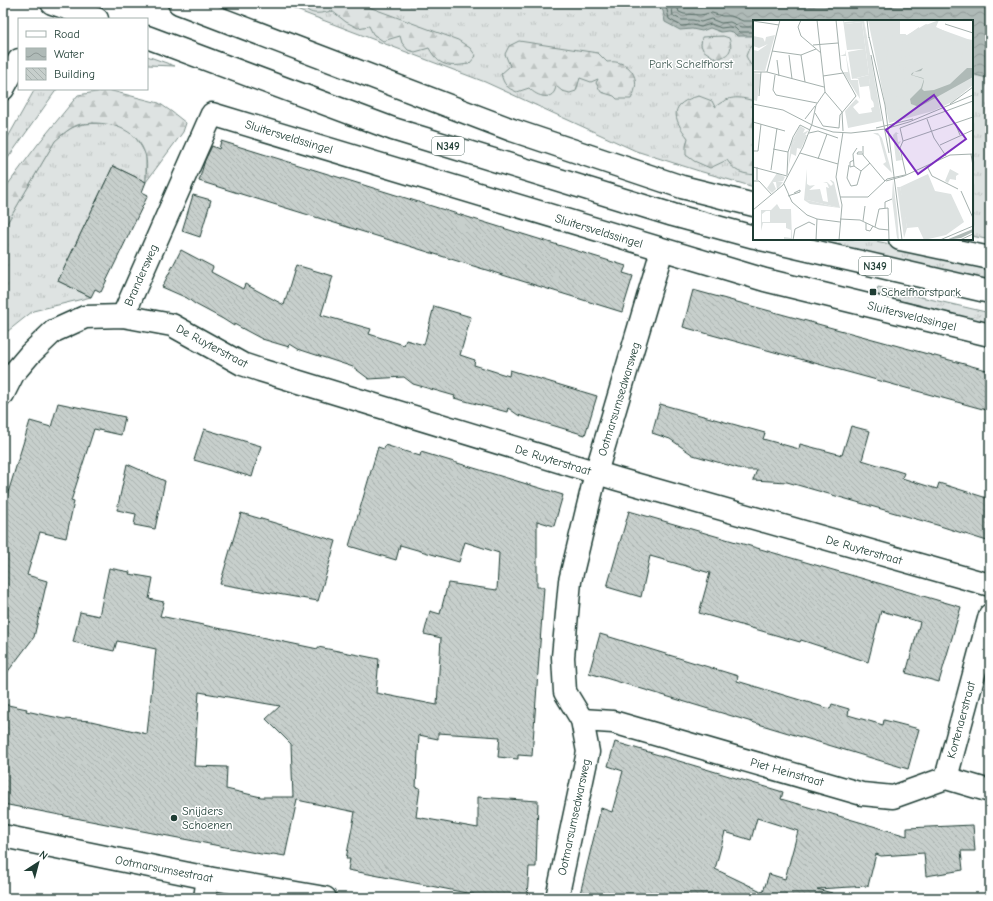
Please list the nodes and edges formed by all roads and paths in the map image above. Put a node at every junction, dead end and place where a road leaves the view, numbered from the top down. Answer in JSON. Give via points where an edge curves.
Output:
{"nodes":[{"id":1,"x":51,"y":3,"type":"edge"},
{"id":2,"x":179,"y":3,"type":"edge"},
{"id":3,"x":42,"y":18,"type":"edge"},
{"id":4,"x":94,"y":18,"type":"edge"},
{"id":5,"x":148,"y":37,"type":"edge"},
{"id":6,"x":18,"y":62,"type":"edge"},
{"id":7,"x":3,"y":89,"type":"edge"},
{"id":8,"x":212,"y":114,"type":"joint"},
{"id":9,"x":753,"y":205,"type":"edge"},
{"id":10,"x":753,"y":237,"type":"edge"},
{"id":11,"x":765,"y":240,"type":"edge"},
{"id":12,"x":905,"y":240,"type":"edge"},
{"id":13,"x":662,"y":250,"type":"junction"},
{"id":14,"x":990,"y":258,"type":"edge"},
{"id":15,"x":990,"y":292,"type":"edge"},
{"id":16,"x":123,"y":316,"type":"junction"},
{"id":17,"x":990,"y":335,"type":"edge"},
{"id":18,"x":3,"y":394,"type":"edge"},
{"id":19,"x":596,"y":473,"type":"junction"},
{"id":20,"x":990,"y":585,"type":"edge"},
{"id":21,"x":990,"y":615,"type":"edge"},
{"id":22,"x":582,"y":720,"type":"junction"},
{"id":23,"x":946,"y":778,"type":"junction"},
{"id":24,"x":990,"y":791,"type":"edge"},
{"id":25,"x":3,"y":836,"type":"edge"},
{"id":26,"x":207,"y":888,"type":"edge"},
{"id":27,"x":325,"y":898,"type":"edge"},
{"id":28,"x":557,"y":898,"type":"edge"}],
"edges":[{"from":1,"to":3,"type":"street"},
{"from":1,"to":4,"type":"street"},
{"from":2,"to":9,"type":"street","via":[[512,130],[682,187]]},
{"from":5,"to":10,"type":"street","number":"N349","via":[[393,129],[673,215]]},
{"from":6,"to":7,"type":"street"},
{"from":8,"to":13,"type":"street","name":"Sluitersveldssingel"},
{"from":8,"to":16,"type":"street","name":"Brandersweg"},
{"from":11,"to":15,"type":"street","number":"N349"},
{"from":12,"to":14,"type":"street"},
{"from":13,"to":17,"type":"street","name":"Sluitersveldssingel","via":[[765,280]]},
{"from":13,"to":19,"type":"street","name":"Ootmarsumsedwarsweg"},
{"from":16,"to":18,"type":"street","name":"Brandersweg","via":[[85,317],[54,331],[13,374]]},
{"from":16,"to":19,"type":"street","name":"De Ruyterstraat","via":[[172,325],[242,364]]},
{"from":19,"to":20,"type":"street","name":"De Ruyterstraat"},
{"from":19,"to":22,"type":"street","name":"Ootmarsumsedwarsweg","via":[[572,569],[563,657],[565,692]]},
{"from":21,"to":23,"type":"street","name":"Kortenaerstraat"},
{"from":22,"to":23,"type":"street","name":"Piet Heinstraat","via":[[613,722],[862,794],[892,796]]},
{"from":22,"to":28,"type":"street","name":"Ootmarsumsedwarsweg","via":[[588,752]]},
{"from":23,"to":24,"type":"street"},
{"from":25,"to":26,"type":"street","name":"Ootmarsumsestraat"},
{"from":26,"to":27,"type":"street","name":"Ootmarsumsestraat"}]}
